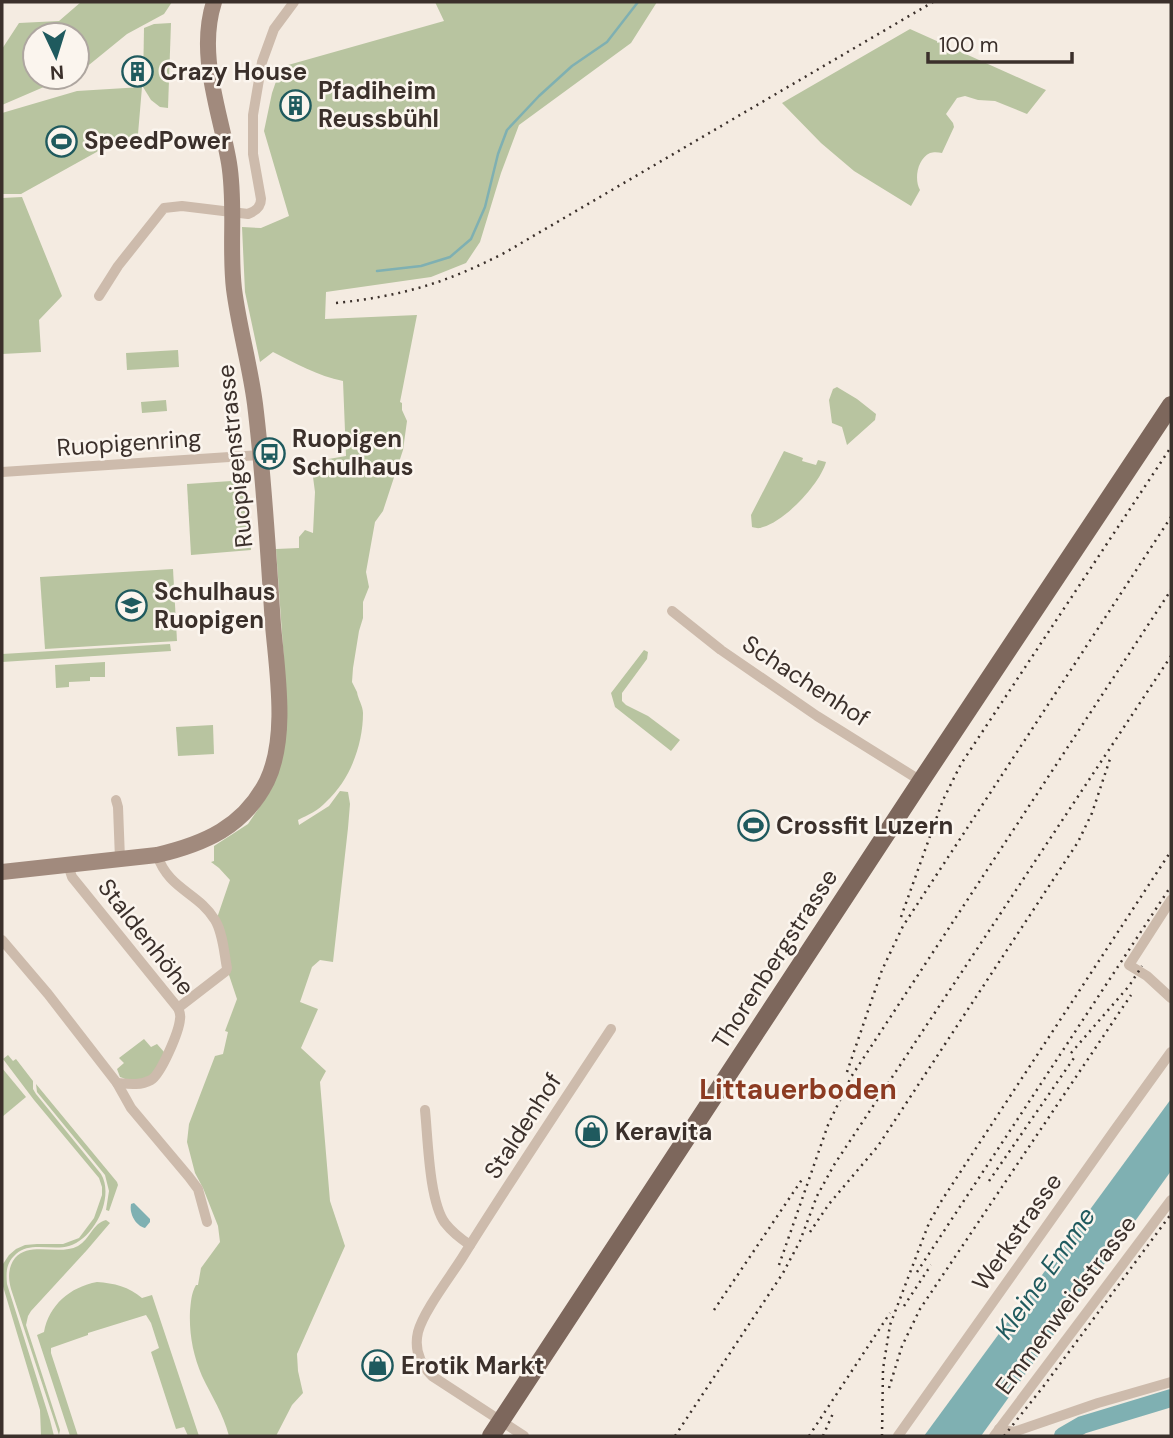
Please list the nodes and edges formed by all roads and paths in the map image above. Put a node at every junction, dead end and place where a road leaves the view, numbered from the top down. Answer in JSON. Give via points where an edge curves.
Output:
{"nodes":[{"id":1,"x":214,"y":2,"type":"edge"},
{"id":2,"x":294,"y":2,"type":"edge"},
{"id":3,"x":233,"y":213,"type":"junction"},
{"id":4,"x":99,"y":296,"type":"dead end"},
{"id":5,"x":1171,"y":405,"type":"edge"},
{"id":6,"x":260,"y":455,"type":"junction"},
{"id":7,"x":2,"y":472,"type":"edge"},
{"id":8,"x":672,"y":611,"type":"dead end"},
{"id":9,"x":922,"y":781,"type":"junction"},
{"id":10,"x":116,"y":800,"type":"dead end"},
{"id":11,"x":157,"y":855,"type":"junction"},
{"id":12,"x":120,"y":859,"type":"junction"},
{"id":13,"x":68,"y":864,"type":"junction"},
{"id":14,"x":2,"y":872,"type":"edge"},
{"id":15,"x":1171,"y":900,"type":"edge"},
{"id":16,"x":2,"y":940,"type":"edge"},
{"id":17,"x":1171,"y":998,"type":"edge"},
{"id":18,"x":178,"y":1008,"type":"junction"},
{"id":19,"x":611,"y":1029,"type":"dead end"},
{"id":20,"x":1171,"y":1052,"type":"edge"},
{"id":21,"x":117,"y":1083,"type":"junction"},
{"id":22,"x":425,"y":1110,"type":"dead end"},
{"id":23,"x":1171,"y":1200,"type":"edge"},
{"id":24,"x":207,"y":1222,"type":"dead end"},
{"id":25,"x":470,"y":1245,"type":"junction"},
{"id":26,"x":1171,"y":1382,"type":"edge"},
{"id":27,"x":496,"y":1429,"type":"edge"},
{"id":28,"x":996,"y":1433,"type":"edge"},
{"id":29,"x":524,"y":1436,"type":"edge"},
{"id":30,"x":898,"y":1436,"type":"edge"}],
"edges":[{"from":1,"to":3,"type":"street","name":"Ruopigenstrasse","via":[[208,58],[230,164]]},
{"from":2,"to":3,"type":"street","via":[[274,29],[262,62],[253,115],[252,144],[261,204],[248,214]]},
{"from":3,"to":4,"type":"street","via":[[164,208]]},
{"from":3,"to":6,"type":"street","name":"Ruopigenstrasse","via":[[233,276]]},
{"from":5,"to":9,"type":"main road","name":"Thorenbergstrasse"},
{"from":6,"to":7,"type":"street","name":"Ruopigenring"},
{"from":6,"to":11,"type":"street","name":"Ruopigenstrasse","via":[[279,696],[273,761],[267,781],[236,821],[204,841]]},
{"from":8,"to":9,"type":"street","name":"Schachenhof","via":[[817,716]]},
{"from":9,"to":27,"type":"main road","name":"Thorenbergstrasse"},
{"from":10,"to":12,"type":"street"},
{"from":11,"to":12,"type":"street","name":"Ruopigenstrasse"},
{"from":11,"to":18,"type":"street","via":[[174,883],[213,917],[227,968]]},
{"from":12,"to":13,"type":"street","name":"Ruopigenstrasse"},
{"from":13,"to":14,"type":"street","name":"Ruopigenstrasse"},
{"from":13,"to":18,"type":"street","name":"Staldenhöhe","via":[[72,877]]},
{"from":15,"to":17,"type":"street","via":[[1129,965]]},
{"from":16,"to":21,"type":"street"},
{"from":18,"to":21,"type":"street","name":"Staldenhöhe","via":[[180,1022],[158,1075],[142,1084]]},
{"from":19,"to":25,"type":"street","name":"Staldenhof"},
{"from":20,"to":30,"type":"street","name":"Werkstrasse"},
{"from":21,"to":24,"type":"street","via":[[131,1108],[198,1189]]},
{"from":22,"to":25,"type":"street","via":[[436,1203],[445,1223]]},
{"from":23,"to":28,"type":"street","name":"Emmenweidstrasse"},
{"from":25,"to":27,"type":"street","name":"Staldenhof","via":[[424,1317],[417,1349],[432,1376]]},
{"from":26,"to":28,"type":"street","via":[[1014,1432]]},
{"from":27,"to":29,"type":"street"}]}
